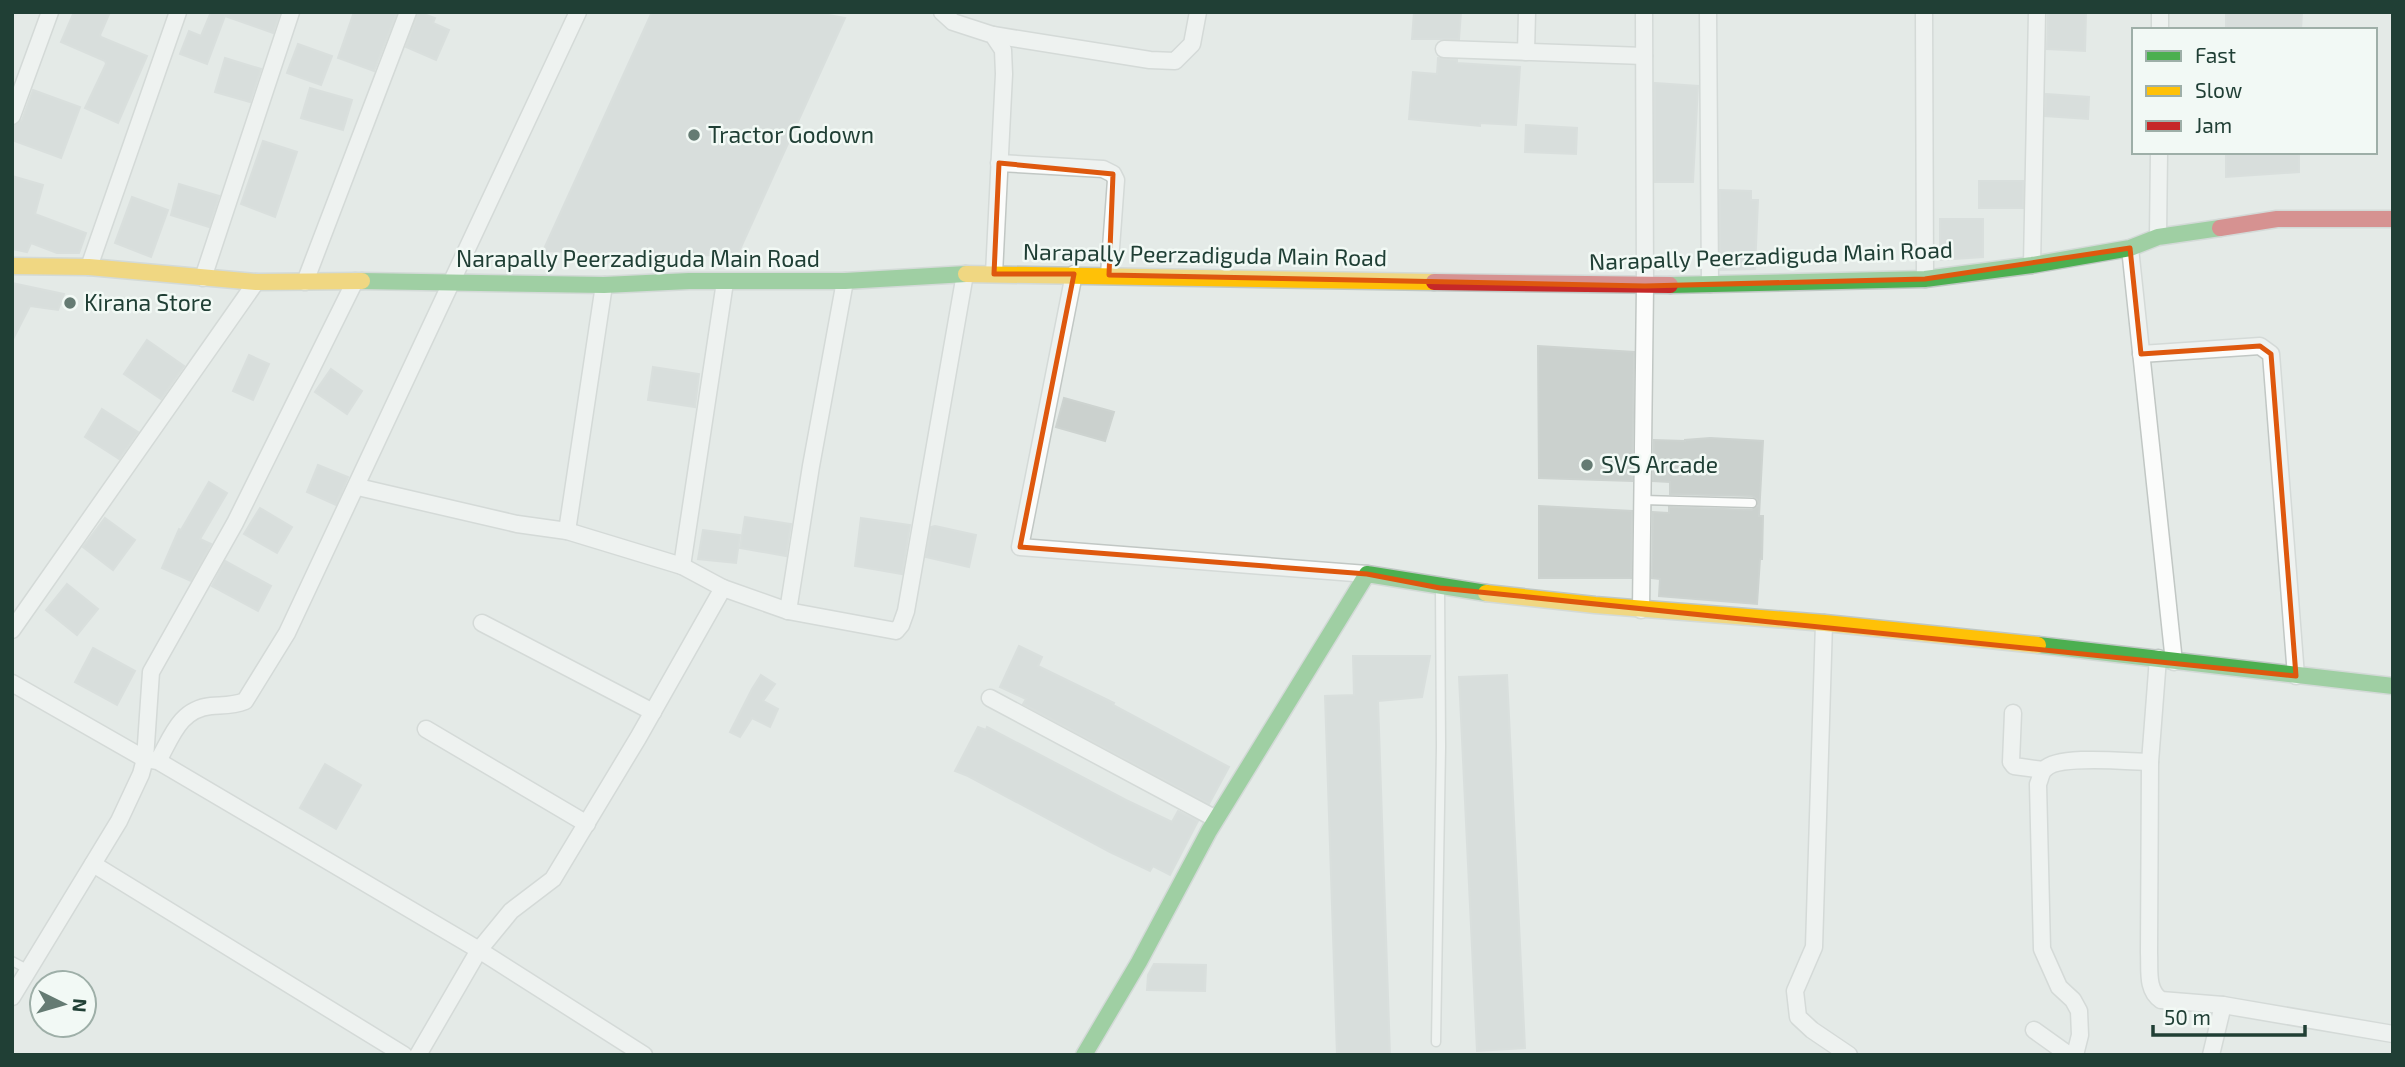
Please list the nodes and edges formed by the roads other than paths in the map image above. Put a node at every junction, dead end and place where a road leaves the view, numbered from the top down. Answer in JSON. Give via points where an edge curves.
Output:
{"nodes":[{"id":1,"x":50,"y":12,"type":"edge"},
{"id":2,"x":178,"y":12,"type":"edge"},
{"id":3,"x":291,"y":12,"type":"edge"},
{"id":4,"x":408,"y":12,"type":"edge"},
{"id":5,"x":578,"y":12,"type":"edge"},
{"id":6,"x":942,"y":12,"type":"edge"},
{"id":7,"x":1198,"y":12,"type":"edge"},
{"id":8,"x":1527,"y":12,"type":"edge"},
{"id":9,"x":1644,"y":12,"type":"edge"},
{"id":10,"x":1708,"y":12,"type":"edge"},
{"id":11,"x":1924,"y":12,"type":"edge"},
{"id":12,"x":2037,"y":12,"type":"edge"},
{"id":13,"x":993,"y":35,"type":"junction"},
{"id":14,"x":1444,"y":49,"type":"dead end"},
{"id":15,"x":1526,"y":52,"type":"junction"},
{"id":16,"x":1644,"y":56,"type":"junction"},
{"id":17,"x":12,"y":116,"type":"edge"},
{"id":18,"x":2159,"y":154,"type":"edge"},
{"id":19,"x":999,"y":163,"type":"junction"},
{"id":20,"x":2393,"y":219,"type":"edge"},
{"id":21,"x":2158,"y":237,"type":"junction"},
{"id":22,"x":2130,"y":248,"type":"junction"},
{"id":23,"x":2032,"y":265,"type":"junction"},
{"id":24,"x":12,"y":266,"type":"edge"},
{"id":25,"x":89,"y":267,"type":"junction"},
{"id":26,"x":965,"y":274,"type":"junction"},
{"id":27,"x":994,"y":274,"type":"junction"},
{"id":28,"x":1074,"y":274,"type":"junction"},
{"id":29,"x":1109,"y":275,"type":"junction"},
{"id":30,"x":204,"y":278,"type":"junction"},
{"id":31,"x":1925,"y":279,"type":"junction"},
{"id":32,"x":355,"y":281,"type":"junction"},
{"id":33,"x":845,"y":281,"type":"junction"},
{"id":34,"x":256,"y":282,"type":"junction"},
{"id":35,"x":305,"y":282,"type":"junction"},
{"id":36,"x":450,"y":282,"type":"junction"},
{"id":37,"x":725,"y":282,"type":"junction"},
{"id":38,"x":1710,"y":284,"type":"junction"},
{"id":39,"x":604,"y":285,"type":"junction"},
{"id":40,"x":1645,"y":286,"type":"junction"},
{"id":41,"x":2141,"y":354,"type":"junction"},
{"id":42,"x":358,"y":486,"type":"junction"},
{"id":43,"x":1642,"y":500,"type":"junction"},
{"id":44,"x":1752,"y":503,"type":"dead end"},
{"id":45,"x":567,"y":531,"type":"junction"},
{"id":46,"x":682,"y":566,"type":"junction"},
{"id":47,"x":1367,"y":573,"type":"junction"},
{"id":48,"x":723,"y":588,"type":"junction"},
{"id":49,"x":1440,"y":588,"type":"junction"},
{"id":50,"x":1641,"y":610,"type":"junction"},
{"id":51,"x":788,"y":611,"type":"junction"},
{"id":52,"x":1824,"y":623,"type":"junction"},
{"id":53,"x":482,"y":624,"type":"dead end"},
{"id":54,"x":12,"y":630,"type":"edge"},
{"id":55,"x":2166,"y":660,"type":"junction"},
{"id":56,"x":2296,"y":676,"type":"junction"},
{"id":57,"x":12,"y":683,"type":"edge"},
{"id":58,"x":2393,"y":686,"type":"edge"},
{"id":59,"x":990,"y":698,"type":"dead end"},
{"id":60,"x":653,"y":712,"type":"junction"},
{"id":61,"x":2012,"y":713,"type":"dead end"},
{"id":62,"x":426,"y":729,"type":"dead end"},
{"id":63,"x":152,"y":760,"type":"junction"},
{"id":64,"x":2150,"y":762,"type":"junction"},
{"id":65,"x":2043,"y":769,"type":"junction"},
{"id":66,"x":1216,"y":819,"type":"junction"},
{"id":67,"x":587,"y":824,"type":"junction"},
{"id":68,"x":93,"y":864,"type":"junction"},
{"id":69,"x":479,"y":950,"type":"junction"},
{"id":70,"x":12,"y":961,"type":"edge"},
{"id":71,"x":28,"y":969,"type":"edge"},
{"id":72,"x":30,"y":969,"type":"edge"},
{"id":73,"x":28,"y":972,"type":"edge"},
{"id":74,"x":12,"y":997,"type":"edge"},
{"id":75,"x":2222,"y":1005,"type":"junction"},
{"id":76,"x":2034,"y":1030,"type":"dead end"},
{"id":77,"x":2393,"y":1034,"type":"edge"},
{"id":78,"x":1436,"y":1042,"type":"dead end"},
{"id":79,"x":404,"y":1055,"type":"edge"},
{"id":80,"x":418,"y":1055,"type":"edge"},
{"id":81,"x":644,"y":1055,"type":"edge"},
{"id":82,"x":1084,"y":1055,"type":"edge"},
{"id":83,"x":1849,"y":1055,"type":"edge"},
{"id":84,"x":2069,"y":1055,"type":"edge"},
{"id":85,"x":2075,"y":1055,"type":"edge"},
{"id":86,"x":2211,"y":1055,"type":"edge"}],
"edges":[{"from":1,"to":17,"type":"street"},
{"from":2,"to":25,"type":"street"},
{"from":3,"to":30,"type":"street"},
{"from":4,"to":35,"type":"street"},
{"from":5,"to":36,"type":"street"},
{"from":6,"to":13,"type":"street","via":[[953,22]]},
{"from":7,"to":13,"type":"street","via":[[1192,44],[1175,61]]},
{"from":8,"to":15,"type":"street"},
{"from":9,"to":16,"type":"street"},
{"from":10,"to":38,"type":"street"},
{"from":11,"to":31,"type":"street"},
{"from":12,"to":23,"type":"street"},
{"from":13,"to":19,"type":"street","via":[[1003,50]]},
{"from":14,"to":15,"type":"street"},
{"from":15,"to":16,"type":"street"},
{"from":16,"to":40,"type":"street"},
{"from":18,"to":21,"type":"street"},
{"from":19,"to":27,"type":"street"},
{"from":19,"to":29,"type":"street","via":[[1102,169],[1113,174]]},
{"from":20,"to":21,"type":"street","name":"Narapally Peerzadiguda Main Road","via":[[2277,219]]},
{"from":21,"to":22,"type":"street","name":"Narapally Peerzadiguda Main Road"},
{"from":22,"to":23,"type":"street","name":"Narapally Peerzadiguda Main Road"},
{"from":22,"to":41,"type":"street"},
{"from":23,"to":31,"type":"street","name":"Narapally Peerzadiguda Main Road"},
{"from":24,"to":25,"type":"street","name":"Narapally Peerzadiguda Main Road"},
{"from":25,"to":30,"type":"street","name":"Narapally Peerzadiguda Main Road"},
{"from":26,"to":27,"type":"street","name":"Narapally Peerzadiguda Main Road"},
{"from":26,"to":33,"type":"street","name":"Narapally Peerzadiguda Main Road"},
{"from":26,"to":51,"type":"street","via":[[901,625],[896,631]]},
{"from":27,"to":28,"type":"street","name":"Narapally Peerzadiguda Main Road"},
{"from":28,"to":29,"type":"street","name":"Narapally Peerzadiguda Main Road"},
{"from":28,"to":47,"type":"street","via":[[1020,547]]},
{"from":29,"to":40,"type":"street","name":"Narapally Peerzadiguda Main Road"},
{"from":30,"to":34,"type":"street","name":"Narapally Peerzadiguda Main Road"},
{"from":31,"to":38,"type":"street","name":"Narapally Peerzadiguda Main Road"},
{"from":32,"to":35,"type":"street","name":"Narapally Peerzadiguda Main Road"},
{"from":32,"to":36,"type":"street","name":"Narapally Peerzadiguda Main Road"},
{"from":32,"to":63,"type":"street","via":[[236,523],[151,672]]},
{"from":33,"to":37,"type":"street","name":"Narapally Peerzadiguda Main Road"},
{"from":33,"to":51,"type":"street"},
{"from":34,"to":35,"type":"street","name":"Narapally Peerzadiguda Main Road"},
{"from":34,"to":54,"type":"street"},
{"from":36,"to":39,"type":"street","name":"Narapally Peerzadiguda Main Road"},
{"from":36,"to":42,"type":"street"},
{"from":37,"to":39,"type":"street","name":"Narapally Peerzadiguda Main Road"},
{"from":37,"to":46,"type":"street"},
{"from":38,"to":40,"type":"street","name":"Narapally Peerzadiguda Main Road"},
{"from":39,"to":45,"type":"street"},
{"from":40,"to":43,"type":"street"},
{"from":41,"to":55,"type":"street"},
{"from":41,"to":56,"type":"street","via":[[2260,346],[2271,354]]},
{"from":42,"to":45,"type":"street","via":[[517,524]]},
{"from":42,"to":63,"type":"street","via":[[288,633],[245,702],[195,709]]},
{"from":43,"to":44,"type":"lane"},
{"from":43,"to":50,"type":"street"},
{"from":45,"to":46,"type":"street"},
{"from":46,"to":48,"type":"street"},
{"from":47,"to":49,"type":"street"},
{"from":47,"to":66,"type":"street"},
{"from":48,"to":51,"type":"street"},
{"from":48,"to":60,"type":"street"},
{"from":49,"to":50,"type":"street"},
{"from":49,"to":78,"type":"lane"},
{"from":50,"to":52,"type":"street"},
{"from":52,"to":55,"type":"street"},
{"from":52,"to":83,"type":"street","via":[[1814,947],[1795,991],[1798,1017]]},
{"from":53,"to":60,"type":"street"},
{"from":55,"to":56,"type":"street"},
{"from":55,"to":64,"type":"street"},
{"from":56,"to":58,"type":"street"},
{"from":57,"to":63,"type":"street"},
{"from":59,"to":66,"type":"street"},
{"from":60,"to":67,"type":"street"},
{"from":61,"to":65,"type":"street","via":[[2011,762]]},
{"from":62,"to":67,"type":"street"},
{"from":63,"to":68,"type":"street"},
{"from":63,"to":69,"type":"street"},
{"from":64,"to":65,"type":"street","via":[[2069,761]]},
{"from":64,"to":75,"type":"street","via":[[2150,984],[2154,996],[2161,1000]]},
{"from":65,"to":85,"type":"street","via":[[2038,784],[2042,949],[2059,987],[2079,1011]]},
{"from":66,"to":82,"type":"street"},
{"from":67,"to":69,"type":"street","via":[[553,879],[510,911]]},
{"from":68,"to":72,"type":"street"},
{"from":68,"to":79,"type":"street"},
{"from":69,"to":80,"type":"street"},
{"from":69,"to":81,"type":"street"},
{"from":70,"to":71,"type":"lane"},
{"from":73,"to":74,"type":"street"},
{"from":75,"to":77,"type":"street"},
{"from":75,"to":86,"type":"street"},
{"from":76,"to":84,"type":"street"}]}
